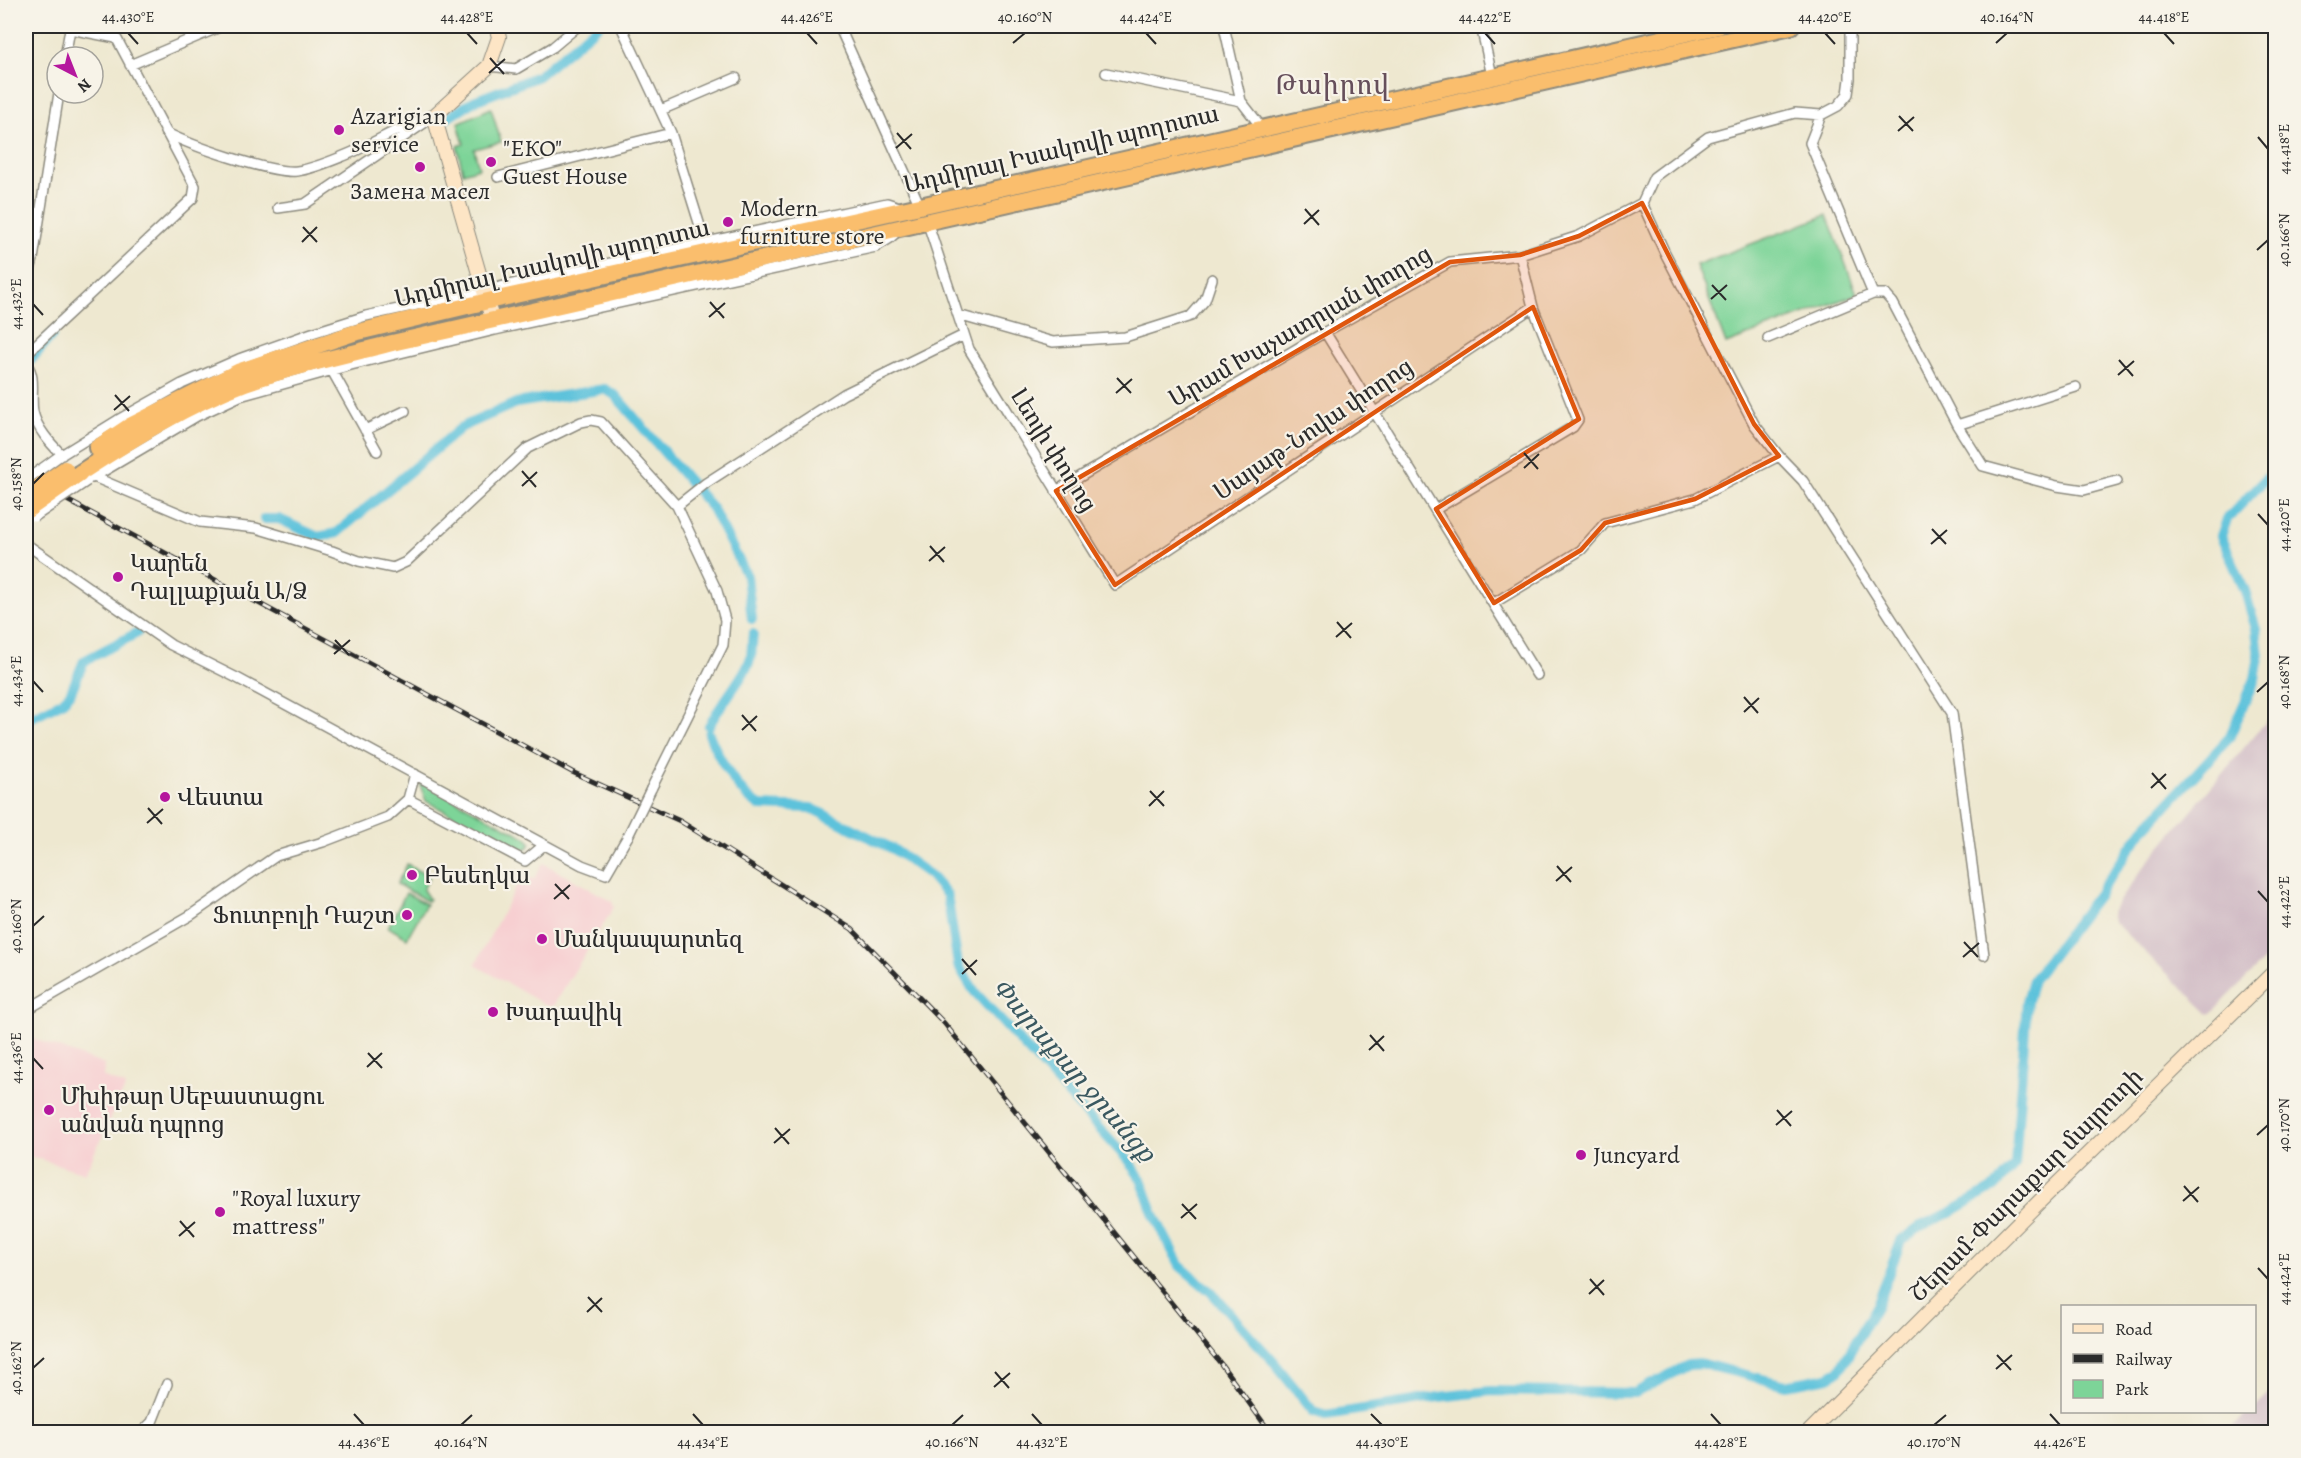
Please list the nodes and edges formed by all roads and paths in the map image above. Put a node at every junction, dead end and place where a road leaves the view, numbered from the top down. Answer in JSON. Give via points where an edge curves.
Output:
{"nodes":[{"id":1,"x":110,"y":26,"type":"edge"},
{"id":2,"x":222,"y":26,"type":"edge"},
{"id":3,"x":496,"y":26,"type":"edge"},
{"id":4,"x":578,"y":26,"type":"edge"},
{"id":5,"x":621,"y":26,"type":"edge"},
{"id":6,"x":839,"y":26,"type":"edge"},
{"id":7,"x":1224,"y":26,"type":"edge"},
{"id":8,"x":1481,"y":26,"type":"edge"},
{"id":9,"x":1718,"y":26,"type":"edge"},
{"id":10,"x":1791,"y":26,"type":"edge"},
{"id":11,"x":1850,"y":26,"type":"edge"},
{"id":12,"x":116,"y":38,"type":"junction"},
{"id":13,"x":67,"y":45,"type":"edge"},
{"id":14,"x":130,"y":65,"type":"junction"},
{"id":15,"x":489,"y":66,"type":"junction"},
{"id":16,"x":1106,"y":73,"type":"dead end"},
{"id":17,"x":1492,"y":76,"type":"junction"},
{"id":18,"x":736,"y":78,"type":"dead end"},
{"id":19,"x":1241,"y":101,"type":"junction"},
{"id":20,"x":57,"y":105,"type":"edge"},
{"id":21,"x":661,"y":110,"type":"junction"},
{"id":22,"x":1821,"y":115,"type":"junction"},
{"id":23,"x":434,"y":116,"type":"junction"},
{"id":24,"x":1262,"y":128,"type":"junction"},
{"id":25,"x":165,"y":132,"type":"junction"},
{"id":26,"x":670,"y":133,"type":"junction"},
{"id":27,"x":498,"y":177,"type":"dead end"},
{"id":28,"x":1642,"y":203,"type":"junction"},
{"id":29,"x":278,"y":208,"type":"dead end"},
{"id":30,"x":917,"y":212,"type":"junction"},
{"id":31,"x":705,"y":242,"type":"junction"},
{"id":32,"x":1520,"y":255,"type":"junction"},
{"id":33,"x":1212,"y":279,"type":"dead end"},
{"id":34,"x":26,"y":286,"type":"edge"},
{"id":35,"x":1873,"y":294,"type":"junction"},
{"id":36,"x":486,"y":295,"type":"junction"},
{"id":37,"x":1533,"y":307,"type":"junction"},
{"id":38,"x":958,"y":315,"type":"junction"},
{"id":39,"x":494,"y":325,"type":"junction"},
{"id":40,"x":1325,"y":332,"type":"junction"},
{"id":41,"x":964,"y":335,"type":"junction"},
{"id":42,"x":1768,"y":338,"type":"dead end"},
{"id":43,"x":26,"y":354,"type":"edge"},
{"id":44,"x":26,"y":363,"type":"edge"},
{"id":45,"x":329,"y":365,"type":"junction"},
{"id":46,"x":2076,"y":387,"type":"dead end"},
{"id":47,"x":405,"y":411,"type":"dead end"},
{"id":48,"x":1375,"y":411,"type":"junction"},
{"id":49,"x":1957,"y":424,"type":"junction"},
{"id":50,"x":365,"y":430,"type":"junction"},
{"id":51,"x":377,"y":451,"type":"dead end"},
{"id":52,"x":1779,"y":456,"type":"junction"},
{"id":53,"x":75,"y":468,"type":"junction"},
{"id":54,"x":26,"y":480,"type":"edge"},
{"id":55,"x":2117,"y":481,"type":"dead end"},
{"id":56,"x":1056,"y":491,"type":"junction"},
{"id":57,"x":26,"y":496,"type":"edge"},
{"id":58,"x":677,"y":506,"type":"junction"},
{"id":59,"x":1436,"y":509,"type":"junction"},
{"id":60,"x":30,"y":514,"type":"edge"},
{"id":61,"x":26,"y":522,"type":"edge"},
{"id":62,"x":26,"y":544,"type":"edge"},
{"id":63,"x":1116,"y":585,"type":"joint"},
{"id":64,"x":1494,"y":603,"type":"junction"},
{"id":65,"x":1537,"y":675,"type":"dead end"},
{"id":66,"x":414,"y":774,"type":"junction"},
{"id":67,"x":408,"y":799,"type":"junction"},
{"id":68,"x":544,"y":845,"type":"junction"},
{"id":69,"x":1984,"y":955,"type":"dead end"},
{"id":70,"x":2276,"y":970,"type":"edge"},
{"id":71,"x":26,"y":1010,"type":"edge"},
{"id":72,"x":167,"y":1384,"type":"dead end"},
{"id":73,"x":142,"y":1432,"type":"edge"},
{"id":74,"x":1809,"y":1432,"type":"edge"}],
"edges":[{"from":1,"to":12,"type":"street"},
{"from":2,"to":14,"type":"street"},
{"from":3,"to":15,"type":"street","via":[[499,37]]},
{"from":4,"to":15,"type":"street","via":[[553,47],[516,69]]},
{"from":5,"to":21,"type":"street"},
{"from":6,"to":30,"type":"street","name":"Լեոյի փողոց"},
{"from":7,"to":19,"type":"street"},
{"from":8,"to":17,"type":"street"},
{"from":9,"to":17,"type":"highway","name":"Ադմիրալ Իսակովի պողոտա"},
{"from":10,"to":30,"type":"highway","name":"Ադմիրալ Իսակովի պողոտա"},
{"from":11,"to":22,"type":"street","via":[[1848,94],[1838,106]]},
{"from":12,"to":13,"type":"street","via":[[70,29]]},
{"from":12,"to":14,"type":"street"},
{"from":14,"to":25,"type":"street"},
{"from":15,"to":23,"type":"street"},
{"from":16,"to":19,"type":"street"},
{"from":17,"to":24,"type":"highway","name":"Ադմիրալ Իսակովի պողոտա"},
{"from":18,"to":21,"type":"street"},
{"from":19,"to":24,"type":"street"},
{"from":20,"to":34,"type":"street"},
{"from":21,"to":26,"type":"street"},
{"from":22,"to":28,"type":"street","via":[[1795,114],[1708,137],[1654,177]]},
{"from":22,"to":35,"type":"street","via":[[1810,143]]},
{"from":23,"to":25,"type":"street","via":[[416,120],[347,155],[298,171],[282,171],[196,146]]},
{"from":23,"to":29,"type":"street","via":[[305,204]]},
{"from":23,"to":36,"type":"street"},
{"from":24,"to":30,"type":"highway","name":"Ադմիրալ Իսակովի պողոտա"},
{"from":25,"to":43,"type":"street","via":[[195,186],[193,198]]},
{"from":26,"to":27,"type":"street"},
{"from":26,"to":31,"type":"street"},
{"from":28,"to":32,"type":"street","name":"Արամ Խաչատրյան փողոց","via":[[1580,236]]},
{"from":28,"to":52,"type":"street","via":[[1754,424]]},
{"from":30,"to":31,"type":"street","via":[[886,203]]},
{"from":30,"to":36,"type":"highway","name":"Ադմիրալ Իսակովի պողոտա"},
{"from":30,"to":38,"type":"street","name":"Լեոյի փողոց"},
{"from":30,"to":39,"type":"highway","name":"Ադմիրալ Իսակովի պողոտա","via":[[903,226]]},
{"from":31,"to":36,"type":"street"},
{"from":32,"to":37,"type":"street"},
{"from":32,"to":40,"type":"street","name":"Արամ Խաչատրյան փողոց","via":[[1450,262]]},
{"from":33,"to":38,"type":"street","via":[[1205,300],[1191,316],[1125,337],[1053,342]]},
{"from":35,"to":42,"type":"street"},
{"from":35,"to":49,"type":"street","via":[[1885,294],[1893,303]]},
{"from":36,"to":39,"type":"street"},
{"from":36,"to":53,"type":"highway","name":"Ադմիրալ Իսակովի պողոտա","via":[[240,371],[130,426]]},
{"from":37,"to":48,"type":"street","name":"Սայաթ-Նովա փողոց"},
{"from":37,"to":59,"type":"street","via":[[1578,417],[1573,427]]},
{"from":38,"to":41,"type":"street","name":"Լեոյի փողոց"},
{"from":39,"to":45,"type":"highway","name":"Ադմիրալ Իսակովի պողոտա"},
{"from":40,"to":48,"type":"street"},
{"from":40,"to":56,"type":"street","name":"Արամ Խաչատրյան փողոց"},
{"from":41,"to":56,"type":"street","name":"Լեոյի փողոց"},
{"from":41,"to":58,"type":"street","via":[[844,394],[710,480]]},
{"from":44,"to":53,"type":"street","via":[[33,373],[34,414],[47,440]]},
{"from":45,"to":50,"type":"street"},
{"from":45,"to":53,"type":"highway","name":"Ադմիրալ Իսակովի պողոտա","via":[[245,383]]},
{"from":46,"to":49,"type":"street"},
{"from":47,"to":50,"type":"street"},
{"from":48,"to":59,"type":"street"},
{"from":48,"to":63,"type":"street","name":"Սայաթ-Նովա փողոց"},
{"from":49,"to":55,"type":"street","via":[[1983,466],[2084,490]]},
{"from":50,"to":51,"type":"street"},
{"from":52,"to":64,"type":"street","via":[[1695,499],[1605,523],[1581,550]]},
{"from":52,"to":69,"type":"street","via":[[1803,481],[1952,713]]},
{"from":53,"to":54,"type":"street","bridge":true},
{"from":53,"to":57,"type":"highway","name":"Ադմիրալ Իսակովի պողոտա","bridge":true},
{"from":53,"to":58,"type":"street","via":[[200,522],[256,528],[393,568],[406,562],[528,448],[591,420],[607,428]]},
{"from":53,"to":60,"type":"highway","name":"Ադմիրալ Իսակովի պողոտա","bridge":true},
{"from":56,"to":63,"type":"street","name":"Լեոյի փողոց"},
{"from":58,"to":68,"type":"street","bridge":true,"via":[[717,591],[725,620],[723,645],[606,873]]},
{"from":59,"to":64,"type":"street"},
{"from":60,"to":61,"type":"street"},
{"from":62,"to":66,"type":"street","via":[[171,645]]},
{"from":64,"to":65,"type":"street"},
{"from":66,"to":67,"type":"street"},
{"from":66,"to":68,"type":"street"},
{"from":67,"to":68,"type":"street","via":[[525,861]]},
{"from":67,"to":71,"type":"street","via":[[388,817],[276,856],[191,915]]},
{"from":70,"to":74,"type":"street","name":"Շերամ-Փարաքար մայրուղի"},
{"from":72,"to":73,"type":"street","via":[[152,1422]]}]}
